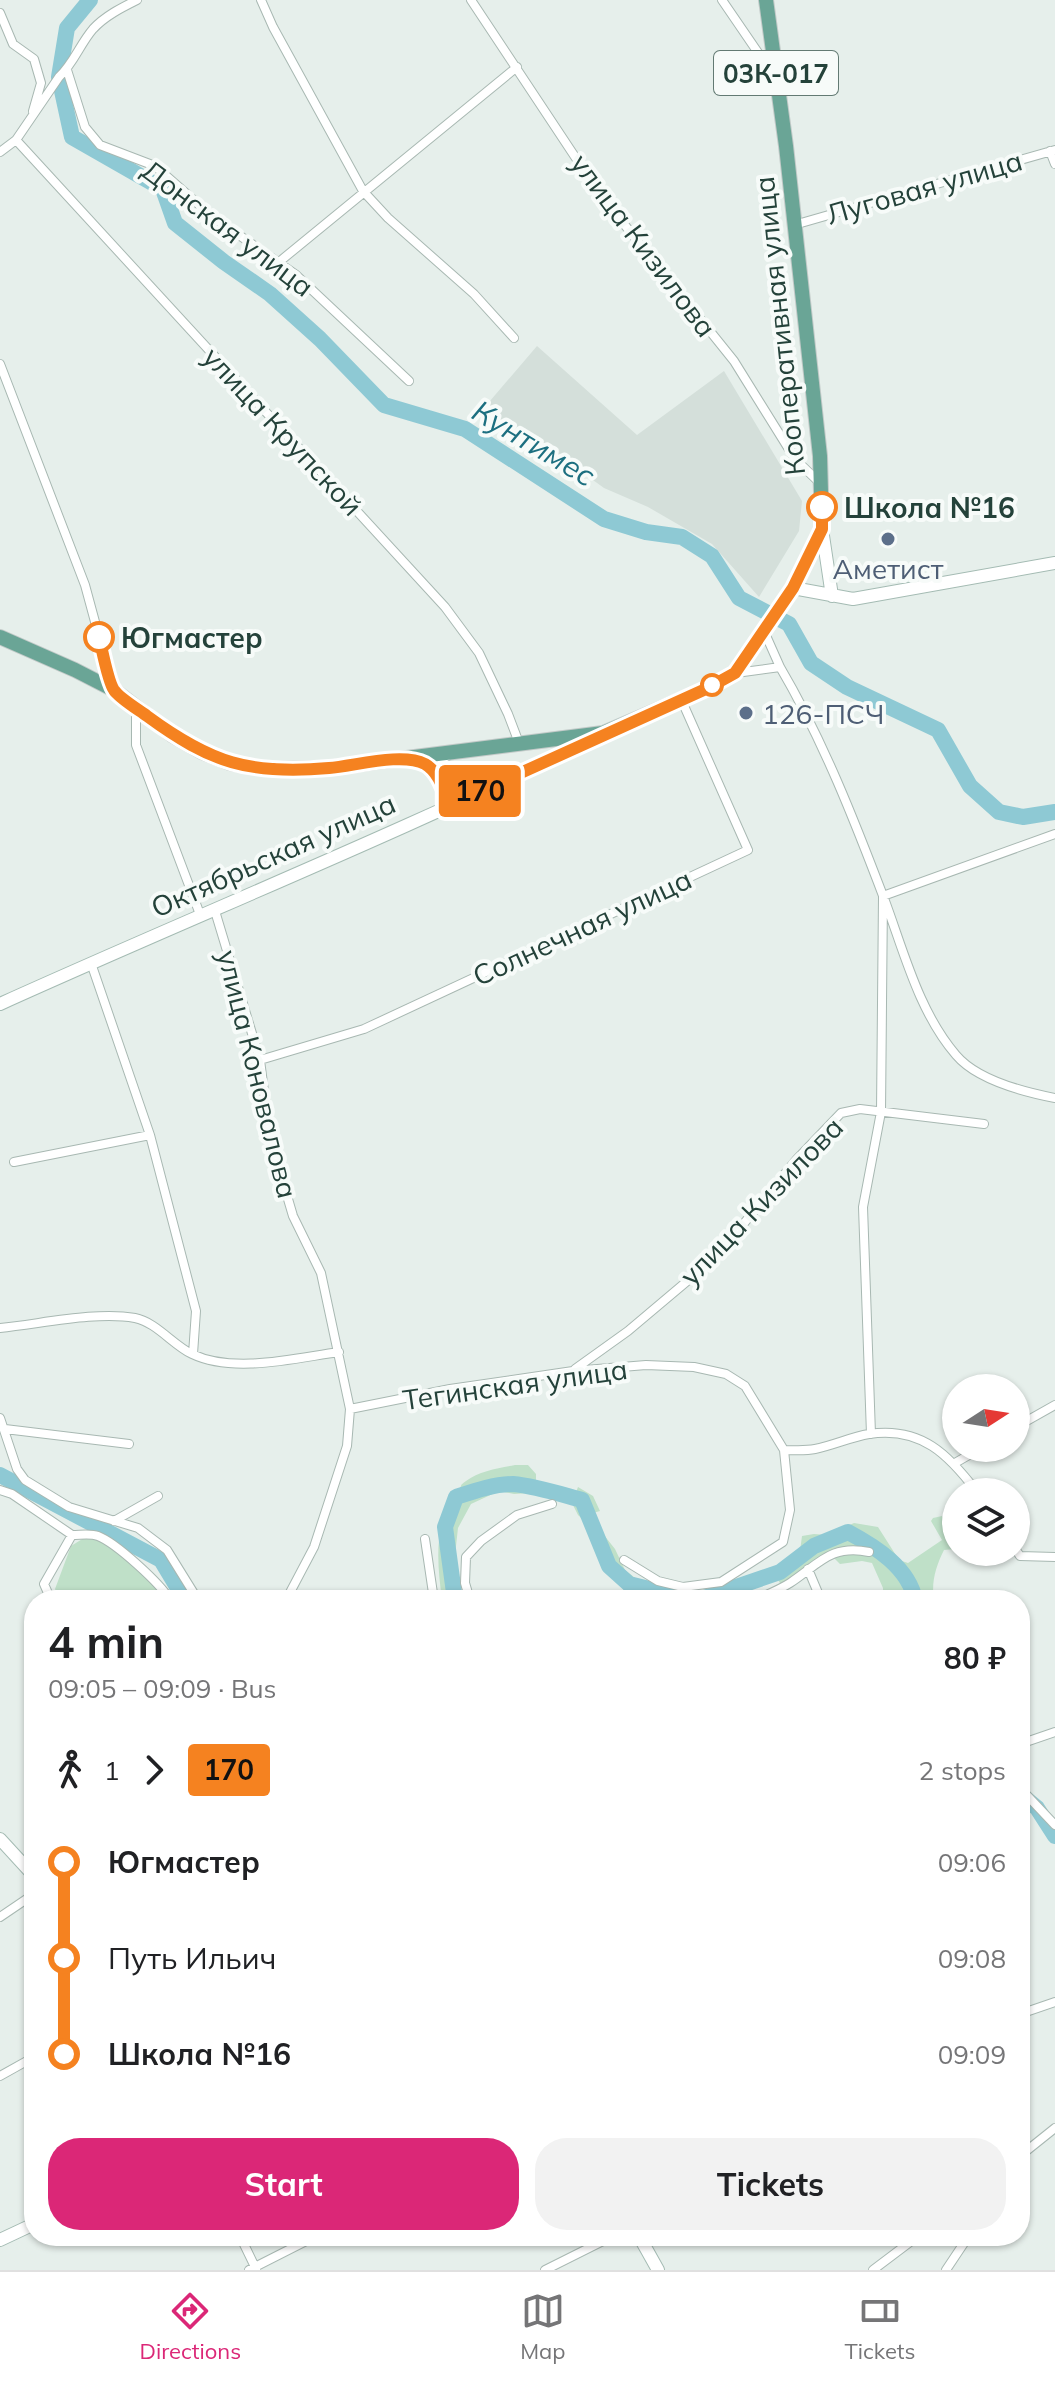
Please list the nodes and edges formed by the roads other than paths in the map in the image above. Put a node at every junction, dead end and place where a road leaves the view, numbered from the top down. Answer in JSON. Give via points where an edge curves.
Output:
{"nodes":[{"id":1,"x":137,"y":0,"type":"edge"},
{"id":2,"x":261,"y":0,"type":"edge"},
{"id":3,"x":471,"y":0,"type":"edge"},
{"id":4,"x":722,"y":0,"type":"edge"},
{"id":5,"x":766,"y":0,"type":"edge"},
{"id":6,"x":0,"y":13,"type":"edge"},
{"id":7,"x":517,"y":67,"type":"junction"},
{"id":8,"x":67,"y":70,"type":"junction"},
{"id":9,"x":777,"y":81,"type":"junction"},
{"id":10,"x":31,"y":120,"type":"junction"},
{"id":11,"x":16,"y":140,"type":"junction"},
{"id":12,"x":1052,"y":150,"type":"edge"},
{"id":13,"x":0,"y":152,"type":"edge"},
{"id":14,"x":1055,"y":164,"type":"edge"},
{"id":15,"x":363,"y":191,"type":"junction"},
{"id":16,"x":794,"y":225,"type":"junction"},
{"id":17,"x":279,"y":262,"type":"junction"},
{"id":18,"x":514,"y":338,"type":"dead end"},
{"id":19,"x":0,"y":364,"type":"edge"},
{"id":20,"x":409,"y":381,"type":"dead end"},
{"id":21,"x":822,"y":485,"type":"junction"},
{"id":22,"x":822,"y":529,"type":"junction"},
{"id":23,"x":1055,"y":563,"type":"edge"},
{"id":24,"x":793,"y":588,"type":"junction"},
{"id":25,"x":832,"y":596,"type":"junction"},
{"id":26,"x":764,"y":631,"type":"junction"},
{"id":27,"x":0,"y":637,"type":"edge"},
{"id":28,"x":780,"y":667,"type":"junction"},
{"id":29,"x":735,"y":673,"type":"junction"},
{"id":30,"x":114,"y":690,"type":"junction"},
{"id":31,"x":681,"y":699,"type":"junction"},
{"id":32,"x":136,"y":707,"type":"junction"},
{"id":33,"x":603,"y":733,"type":"junction"},
{"id":34,"x":524,"y":743,"type":"junction"},
{"id":35,"x":456,"y":751,"type":"junction"},
{"id":36,"x":399,"y":759,"type":"junction"},
{"id":37,"x":534,"y":767,"type":"junction"},
{"id":38,"x":435,"y":772,"type":"junction"},
{"id":39,"x":450,"y":805,"type":"junction"},
{"id":40,"x":1055,"y":834,"type":"edge"},
{"id":41,"x":883,"y":896,"type":"junction"},
{"id":42,"x":215,"y":911,"type":"junction"},
{"id":43,"x":201,"y":917,"type":"junction"},
{"id":44,"x":91,"y":963,"type":"junction"},
{"id":45,"x":0,"y":1004,"type":"edge"},
{"id":46,"x":260,"y":1060,"type":"junction"},
{"id":47,"x":1055,"y":1098,"type":"edge"},
{"id":48,"x":881,"y":1112,"type":"junction"},
{"id":49,"x":984,"y":1124,"type":"dead end"},
{"id":50,"x":150,"y":1135,"type":"junction"},
{"id":51,"x":14,"y":1162,"type":"dead end"},
{"id":52,"x":0,"y":1328,"type":"edge"},
{"id":53,"x":339,"y":1352,"type":"junction"},
{"id":54,"x":193,"y":1354,"type":"junction"},
{"id":55,"x":573,"y":1371,"type":"junction"},
{"id":56,"x":1055,"y":1405,"type":"edge"},
{"id":57,"x":350,"y":1409,"type":"junction"},
{"id":58,"x":0,"y":1418,"type":"edge"},
{"id":59,"x":1030,"y":1419,"type":"edge"},
{"id":60,"x":5,"y":1429,"type":"junction"},
{"id":61,"x":871,"y":1434,"type":"junction"},
{"id":62,"x":129,"y":1444,"type":"dead end"},
{"id":63,"x":784,"y":1450,"type":"junction"},
{"id":64,"x":955,"y":1463,"type":"joint"},
{"id":65,"x":966,"y":1478,"type":"edge"},
{"id":66,"x":0,"y":1490,"type":"edge"},
{"id":67,"x":158,"y":1496,"type":"dead end"},
{"id":68,"x":552,"y":1504,"type":"dead end"},
{"id":69,"x":114,"y":1521,"type":"junction"},
{"id":70,"x":72,"y":1535,"type":"junction"},
{"id":71,"x":425,"y":1539,"type":"dead end"},
{"id":72,"x":869,"y":1552,"type":"dead end"},
{"id":73,"x":1030,"y":1556,"type":"edge"},
{"id":74,"x":1055,"y":1557,"type":"edge"},
{"id":75,"x":624,"y":1560,"type":"dead end"},
{"id":76,"x":808,"y":1569,"type":"junction"},
{"id":77,"x":47,"y":1590,"type":"edge"},
{"id":78,"x":162,"y":1590,"type":"edge"},
{"id":79,"x":192,"y":1590,"type":"edge"},
{"id":80,"x":291,"y":1590,"type":"edge"},
{"id":81,"x":433,"y":1590,"type":"edge"},
{"id":82,"x":467,"y":1590,"type":"edge"},
{"id":83,"x":777,"y":1590,"type":"edge"},
{"id":84,"x":817,"y":1590,"type":"edge"},
{"id":85,"x":1055,"y":1732,"type":"edge"},
{"id":86,"x":1030,"y":1741,"type":"edge"},
{"id":87,"x":1030,"y":1799,"type":"edge"},
{"id":88,"x":1055,"y":1825,"type":"edge"},
{"id":89,"x":0,"y":1839,"type":"edge"},
{"id":90,"x":24,"y":1865,"type":"edge"},
{"id":91,"x":24,"y":1901,"type":"edge"},
{"id":92,"x":0,"y":1917,"type":"edge"},
{"id":93,"x":1055,"y":2002,"type":"edge"},
{"id":94,"x":1030,"y":2011,"type":"edge"},
{"id":95,"x":24,"y":2063,"type":"edge"},
{"id":96,"x":0,"y":2076,"type":"edge"},
{"id":97,"x":1055,"y":2128,"type":"edge"},
{"id":98,"x":1030,"y":2148,"type":"edge"},
{"id":99,"x":24,"y":2229,"type":"edge"},
{"id":100,"x":0,"y":2240,"type":"edge"},
{"id":101,"x":244,"y":2246,"type":"edge"},
{"id":102,"x":297,"y":2246,"type":"edge"},
{"id":103,"x":593,"y":2246,"type":"edge"},
{"id":104,"x":645,"y":2246,"type":"edge"},
{"id":105,"x":905,"y":2246,"type":"edge"},
{"id":106,"x":962,"y":2246,"type":"edge"},
{"id":107,"x":253,"y":2269,"type":"edge"},
{"id":108,"x":545,"y":2270,"type":"edge"},
{"id":109,"x":658,"y":2270,"type":"edge"},
{"id":110,"x":873,"y":2270,"type":"edge"},
{"id":111,"x":946,"y":2270,"type":"edge"}],
"edges":[{"from":1,"to":8,"type":"street","via":[[93,29]]},
{"from":2,"to":15,"type":"street"},
{"from":3,"to":7,"type":"street","name":"улица Кизилова"},
{"from":4,"to":9,"type":"street"},
{"from":5,"to":9,"type":"main road","number":"03К-017"},
{"from":6,"to":10,"type":"street","via":[[13,44],[34,59],[41,83]]},
{"from":7,"to":15,"type":"street"},
{"from":7,"to":21,"type":"street","name":"улица Кизилова","via":[[599,193],[734,361],[795,459]]},
{"from":8,"to":10,"type":"street"},
{"from":8,"to":17,"type":"street","name":"Донская улица","via":[[85,127],[100,145],[155,166],[213,217]]},
{"from":9,"to":16,"type":"main road","name":"Кооперативная улица","number":"03К-017"},
{"from":10,"to":11,"type":"street"},
{"from":11,"to":13,"type":"street"},
{"from":11,"to":34,"type":"street","name":"улица Крупской","via":[[445,607],[479,653]]},
{"from":12,"to":14,"type":"street"},
{"from":12,"to":16,"type":"street","name":"Луговая улица"},
{"from":15,"to":17,"type":"street"},
{"from":15,"to":18,"type":"street"},
{"from":16,"to":21,"type":"main road","name":"Кооперативная улица"},
{"from":17,"to":20,"type":"street","name":"Донская улица"},
{"from":19,"to":30,"type":"street","via":[[85,585]]},
{"from":21,"to":22,"type":"main road","name":"Кооперативная улица"},
{"from":22,"to":24,"type":"main road","name":"Октябрьская улица"},
{"from":22,"to":25,"type":"street","name":"Кооперативная улица"},
{"from":23,"to":25,"type":"street","via":[[853,599]]},
{"from":24,"to":25,"type":"street"},
{"from":24,"to":26,"type":"main road","name":"Октябрьская улица"},
{"from":26,"to":28,"type":"street","name":"улица Кизилова"},
{"from":26,"to":29,"type":"main road","name":"Октябрьская улица"},
{"from":27,"to":30,"type":"main road"},
{"from":28,"to":29,"type":"street"},
{"from":28,"to":41,"type":"street","name":"улица Кизилова","via":[[825,756]]},
{"from":29,"to":31,"type":"main road","name":"Октябрьская улица"},
{"from":30,"to":32,"type":"main road"},
{"from":31,"to":33,"type":"main road","name":"Октябрьская улица"},
{"from":31,"to":46,"type":"street","name":"Солнечная улица","via":[[748,850],[364,1029]]},
{"from":32,"to":36,"type":"main road","via":[[172,735],[230,763],[300,770]]},
{"from":32,"to":43,"type":"street","name":"улица Коновалова","via":[[140,758]]},
{"from":33,"to":34,"type":"main road"},
{"from":33,"to":37,"type":"street","name":"Октябрьская улица"},
{"from":34,"to":35,"type":"main road"},
{"from":34,"to":37,"type":"street","via":[[537,754]]},
{"from":35,"to":36,"type":"main road"},
{"from":35,"to":38,"type":"street","via":[[436,761]]},
{"from":36,"to":38,"type":"street","via":[[417,761]]},
{"from":37,"to":39,"type":"street","name":"Октябрьская улица"},
{"from":38,"to":39,"type":"street"},
{"from":39,"to":42,"type":"street","name":"Октябрьская улица"},
{"from":40,"to":41,"type":"street"},
{"from":41,"to":47,"type":"street","name":"улица Кизилова","via":[[921,996],[957,1058],[1026,1093]]},
{"from":41,"to":48,"type":"street","name":"улица Кизилова"},
{"from":42,"to":43,"type":"street","name":"Октябрьская улица"},
{"from":42,"to":46,"type":"street","name":"улица Коновалова"},
{"from":43,"to":44,"type":"street","name":"Октябрьская улица"},
{"from":44,"to":45,"type":"street","name":"Октябрьская улица"},
{"from":44,"to":50,"type":"street"},
{"from":46,"to":53,"type":"street","name":"улица Коновалова","via":[[270,1138],[293,1216],[321,1273]]},
{"from":48,"to":49,"type":"street","name":"улица Кизилова"},
{"from":48,"to":55,"type":"street","name":"улица Кизилова","via":[[841,1113],[717,1256]]},
{"from":48,"to":61,"type":"street","name":"улица Кизилова","via":[[863,1207]]},
{"from":50,"to":51,"type":"street"},
{"from":50,"to":54,"type":"street","via":[[196,1311]]},
{"from":52,"to":54,"type":"street","via":[[114,1315],[140,1319]]},
{"from":53,"to":54,"type":"street","via":[[257,1363]]},
{"from":53,"to":57,"type":"street","name":"улица Коновалова"},
{"from":55,"to":57,"type":"street","name":"Тегинская улица"},
{"from":55,"to":63,"type":"street","name":"Тегинская улица","via":[[646,1365],[726,1374],[745,1386]]},
{"from":56,"to":59,"type":"street"},
{"from":57,"to":80,"type":"street","name":"улица Коновалова","via":[[347,1446],[314,1547]]},
{"from":58,"to":60,"type":"street"},
{"from":60,"to":62,"type":"street"},
{"from":60,"to":69,"type":"street","via":[[25,1480],[69,1507]]},
{"from":61,"to":63,"type":"street","via":[[812,1450]]},
{"from":61,"to":64,"type":"street","via":[[904,1434],[928,1443]]},
{"from":63,"to":75,"type":"street","name":"Тегинская улица","via":[[790,1510],[783,1542],[721,1582],[683,1587],[658,1581]]},
{"from":64,"to":65,"type":"street"},
{"from":66,"to":70,"type":"street"},
{"from":67,"to":69,"type":"street"},
{"from":68,"to":82,"type":"street","via":[[517,1515],[481,1541],[466,1557]]},
{"from":69,"to":79,"type":"street","via":[[138,1528],[167,1550]]},
{"from":70,"to":77,"type":"street","via":[[44,1584]]},
{"from":70,"to":78,"type":"street","via":[[94,1535],[113,1543]]},
{"from":71,"to":81,"type":"street"},
{"from":72,"to":76,"type":"street","via":[[847,1549]]},
{"from":73,"to":74,"type":"street"},
{"from":76,"to":83,"type":"street"},
{"from":76,"to":84,"type":"street"},
{"from":85,"to":86,"type":"street"},
{"from":87,"to":88,"type":"street"},
{"from":89,"to":90,"type":"street"},
{"from":91,"to":92,"type":"street"},
{"from":93,"to":94,"type":"street"},
{"from":95,"to":96,"type":"street"},
{"from":97,"to":98,"type":"street"},
{"from":99,"to":100,"type":"street"},
{"from":101,"to":107,"type":"street"},
{"from":102,"to":107,"type":"street"},
{"from":103,"to":108,"type":"street"},
{"from":104,"to":109,"type":"street"},
{"from":105,"to":110,"type":"street"},
{"from":106,"to":111,"type":"street"}]}
